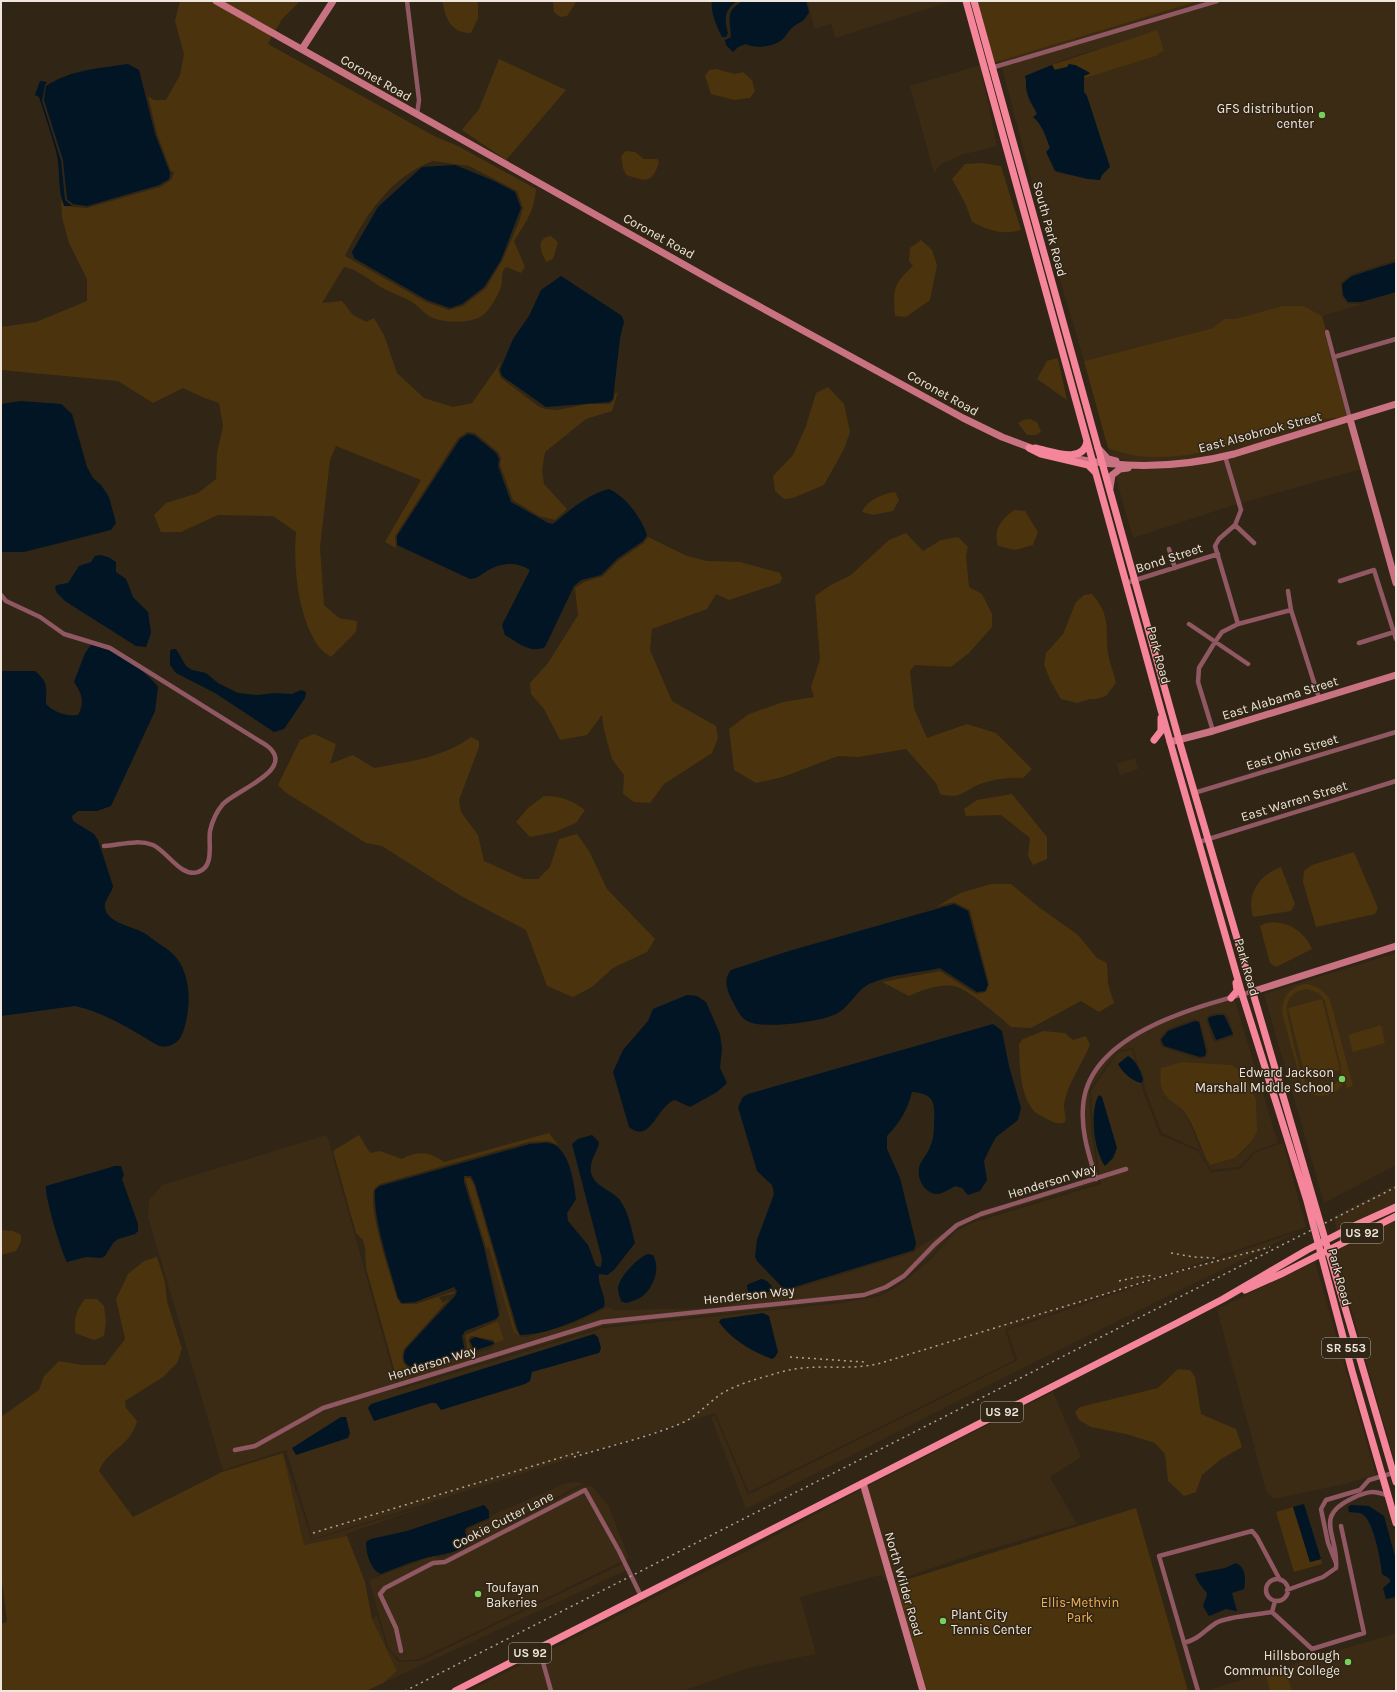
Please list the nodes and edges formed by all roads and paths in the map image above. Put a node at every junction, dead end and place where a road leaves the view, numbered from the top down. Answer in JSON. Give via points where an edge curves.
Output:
{"nodes":[{"id":1,"x":216,"y":1,"type":"edge"},
{"id":2,"x":333,"y":1,"type":"edge"},
{"id":3,"x":407,"y":1,"type":"edge"},
{"id":4,"x":966,"y":1,"type":"edge"},
{"id":5,"x":974,"y":1,"type":"edge"},
{"id":6,"x":1217,"y":1,"type":"edge"},
{"id":7,"x":302,"y":49,"type":"junction"},
{"id":8,"x":989,"y":69,"type":"junction"},
{"id":9,"x":417,"y":115,"type":"junction"},
{"id":10,"x":1327,"y":332,"type":"dead end"},
{"id":11,"x":1396,"y":339,"type":"edge"},
{"id":12,"x":1334,"y":357,"type":"junction"},
{"id":13,"x":1075,"y":397,"type":"junction"},
{"id":14,"x":1396,"y":404,"type":"edge"},
{"id":15,"x":1350,"y":419,"type":"junction"},
{"id":16,"x":1087,"y":441,"type":"junction"},
{"id":17,"x":1097,"y":445,"type":"junction"},
{"id":18,"x":1028,"y":447,"type":"junction"},
{"id":19,"x":1225,"y":456,"type":"junction"},
{"id":20,"x":1093,"y":462,"type":"junction"},
{"id":21,"x":1102,"y":464,"type":"junction"},
{"id":22,"x":1148,"y":466,"type":"junction"},
{"id":23,"x":1096,"y":474,"type":"junction"},
{"id":24,"x":1110,"y":491,"type":"junction"},
{"id":25,"x":1235,"y":525,"type":"junction"},
{"id":26,"x":1111,"y":528,"type":"junction"},
{"id":27,"x":1121,"y":533,"type":"junction"},
{"id":28,"x":1254,"y":543,"type":"dead end"},
{"id":29,"x":1169,"y":549,"type":"dead end"},
{"id":30,"x":1218,"y":554,"type":"junction"},
{"id":31,"x":1175,"y":568,"type":"junction"},
{"id":32,"x":1340,"y":580,"type":"dead end"},
{"id":33,"x":1134,"y":581,"type":"junction"},
{"id":34,"x":1396,"y":582,"type":"edge"},
{"id":35,"x":1126,"y":583,"type":"junction"},
{"id":36,"x":1288,"y":591,"type":"dead end"},
{"id":37,"x":1,"y":595,"type":"edge"},
{"id":38,"x":1291,"y":610,"type":"junction"},
{"id":39,"x":1189,"y":624,"type":"dead end"},
{"id":40,"x":1238,"y":624,"type":"junction"},
{"id":41,"x":1394,"y":632,"type":"junction"},
{"id":42,"x":1396,"y":640,"type":"edge"},
{"id":43,"x":1215,"y":642,"type":"junction"},
{"id":44,"x":1359,"y":643,"type":"dead end"},
{"id":45,"x":1248,"y":664,"type":"dead end"},
{"id":46,"x":1396,"y":675,"type":"edge"},
{"id":47,"x":1154,"y":683,"type":"junction"},
{"id":48,"x":1319,"y":698,"type":"junction"},
{"id":49,"x":1161,"y":710,"type":"junction"},
{"id":50,"x":1213,"y":731,"type":"junction"},
{"id":51,"x":1396,"y":732,"type":"edge"},
{"id":52,"x":1154,"y":740,"type":"dead end"},
{"id":53,"x":1178,"y":740,"type":"junction"},
{"id":54,"x":1170,"y":742,"type":"junction"},
{"id":55,"x":1182,"y":781,"type":"junction"},
{"id":56,"x":1396,"y":781,"type":"edge"},
{"id":57,"x":1194,"y":793,"type":"junction"},
{"id":58,"x":1207,"y":840,"type":"junction"},
{"id":59,"x":1198,"y":842,"type":"junction"},
{"id":60,"x":104,"y":846,"type":"dead end"},
{"id":61,"x":1225,"y":934,"type":"junction"},
{"id":62,"x":1396,"y":946,"type":"edge"},
{"id":63,"x":1251,"y":992,"type":"junction"},
{"id":64,"x":1242,"y":994,"type":"junction"},
{"id":65,"x":1231,"y":998,"type":"junction"},
{"id":66,"x":1271,"y":1056,"type":"junction"},
{"id":67,"x":1126,"y":1169,"type":"dead end"},
{"id":68,"x":1096,"y":1179,"type":"junction"},
{"id":69,"x":1395,"y":1211,"type":"edge"},
{"id":70,"x":1324,"y":1247,"type":"junction"},
{"id":71,"x":235,"y":1450,"type":"dead end"},
{"id":72,"x":1395,"y":1473,"type":"edge"},
{"id":73,"x":1383,"y":1476,"type":"junction"},
{"id":74,"x":1396,"y":1482,"type":"edge"},
{"id":75,"x":863,"y":1483,"type":"junction"},
{"id":76,"x":1360,"y":1492,"type":"junction"},
{"id":77,"x":1337,"y":1496,"type":"junction"},
{"id":78,"x":1388,"y":1496,"type":"junction"},
{"id":79,"x":1341,"y":1504,"type":"junction"},
{"id":80,"x":1330,"y":1522,"type":"junction"},
{"id":81,"x":1324,"y":1523,"type":"junction"},
{"id":82,"x":1396,"y":1523,"type":"edge"},
{"id":83,"x":1341,"y":1526,"type":"dead end"},
{"id":84,"x":1347,"y":1554,"type":"junction"},
{"id":85,"x":1337,"y":1556,"type":"junction"},
{"id":86,"x":1336,"y":1563,"type":"junction"},
{"id":87,"x":1280,"y":1580,"type":"junction"},
{"id":88,"x":1287,"y":1590,"type":"junction"},
{"id":89,"x":641,"y":1596,"type":"junction"},
{"id":90,"x":1275,"y":1601,"type":"junction"},
{"id":91,"x":1272,"y":1612,"type":"junction"},
{"id":92,"x":1184,"y":1643,"type":"junction"},
{"id":93,"x":539,"y":1648,"type":"junction"},
{"id":94,"x":401,"y":1651,"type":"dead end"},
{"id":95,"x":455,"y":1691,"type":"edge"},
{"id":96,"x":551,"y":1691,"type":"edge"},
{"id":97,"x":923,"y":1691,"type":"edge"},
{"id":98,"x":1198,"y":1691,"type":"edge"}],
"edges":[{"from":1,"to":7,"type":"street","name":"Coronet Road"},
{"from":2,"to":7,"type":"street"},
{"from":3,"to":9,"type":"street","via":[[419,100]]},
{"from":4,"to":8,"type":"main road","via":[[974,16]]},
{"from":5,"to":8,"type":"main road","name":"South Park Road"},
{"from":6,"to":8,"type":"street"},
{"from":7,"to":9,"type":"street","name":"Coronet Road"},
{"from":8,"to":13,"type":"main road","name":"South Park Road","via":[[1017,192]]},
{"from":8,"to":17,"type":"main road","name":"South Park Road","via":[[1001,97]]},
{"from":9,"to":18,"type":"street","name":"Coronet Road","via":[[963,418]]},
{"from":10,"to":12,"type":"street"},
{"from":11,"to":12,"type":"street"},
{"from":12,"to":15,"type":"street"},
{"from":13,"to":16,"type":"main road","name":"South Park Road"},
{"from":13,"to":21,"type":"main road","via":[[1093,450]]},
{"from":14,"to":15,"type":"street","name":"East Alsobrook Street"},
{"from":15,"to":19,"type":"street","name":"East Alsobrook Street"},
{"from":15,"to":34,"type":"street"},
{"from":16,"to":18,"type":"main road","via":[[1082,453],[1075,456]]},
{"from":16,"to":20,"type":"main road","name":"South Park Road"},
{"from":17,"to":21,"type":"main road","name":"South Park Road"},
{"from":17,"to":22,"type":"street","via":[[1108,459]]},
{"from":18,"to":20,"type":"street","name":"Coronet Road"},
{"from":18,"to":23,"type":"main road","via":[[1042,454],[1088,465]]},
{"from":19,"to":22,"type":"street","name":"East Alsobrook Street"},
{"from":19,"to":25,"type":"street","via":[[1241,510]]},
{"from":20,"to":21,"type":"street","name":"Coronet Road"},
{"from":20,"to":23,"type":"main road","name":"Park Road"},
{"from":20,"to":27,"type":"main road","via":[[1103,476]]},
{"from":21,"to":22,"type":"street","name":"East Alsobrook Street"},
{"from":21,"to":24,"type":"main road","name":"Park Road"},
{"from":22,"to":24,"type":"street","via":[[1115,471],[1110,480]]},
{"from":23,"to":26,"type":"main road","name":"Park Road"},
{"from":24,"to":27,"type":"main road","name":"Park Road"},
{"from":25,"to":28,"type":"street"},
{"from":25,"to":30,"type":"street","via":[[1219,539],[1215,546]]},
{"from":26,"to":33,"type":"main road","via":[[1129,578]]},
{"from":26,"to":35,"type":"main road","name":"Park Road"},
{"from":27,"to":33,"type":"main road","name":"Park Road"},
{"from":29,"to":31,"type":"street"},
{"from":30,"to":31,"type":"street","name":"Bond Street"},
{"from":30,"to":40,"type":"street"},
{"from":31,"to":33,"type":"street","name":"Bond Street"},
{"from":32,"to":41,"type":"street","via":[[1374,570]]},
{"from":33,"to":35,"type":"street","name":"Bond Street"},
{"from":33,"to":53,"type":"main road","name":"Park Road"},
{"from":35,"to":47,"type":"main road","name":"Park Road"},
{"from":36,"to":38,"type":"street"},
{"from":37,"to":60,"type":"street","via":[[6,601],[40,617],[64,634],[110,648],[274,752],[275,762],[268,774],[236,793],[222,805],[210,832],[207,864],[198,873],[181,868],[153,845],[130,842]]},
{"from":38,"to":40,"type":"street"},
{"from":38,"to":48,"type":"street"},
{"from":39,"to":43,"type":"street"},
{"from":40,"to":43,"type":"street","via":[[1222,632]]},
{"from":41,"to":42,"type":"street"},
{"from":41,"to":44,"type":"street"},
{"from":43,"to":45,"type":"street"},
{"from":43,"to":50,"type":"street","via":[[1199,668],[1198,682]]},
{"from":46,"to":48,"type":"street","name":"East Alabama Street"},
{"from":47,"to":49,"type":"main road","name":"Park Road"},
{"from":47,"to":53,"type":"main road","via":[[1159,691],[1171,732]]},
{"from":48,"to":50,"type":"street","name":"East Alabama Street"},
{"from":49,"to":52,"type":"main road","via":[[1161,731]]},
{"from":49,"to":54,"type":"main road","name":"Park Road"},
{"from":50,"to":53,"type":"street","name":"East Alabama Street"},
{"from":51,"to":57,"type":"street","name":"East Ohio Street"},
{"from":53,"to":54,"type":"street","name":"East Alabama Street"},
{"from":53,"to":57,"type":"main road","name":"Park Road"},
{"from":54,"to":55,"type":"main road","name":"Park Road"},
{"from":55,"to":58,"type":"main road","via":[[1202,837]]},
{"from":55,"to":59,"type":"main road","name":"Park Road"},
{"from":56,"to":58,"type":"street","name":"East Warren Street"},
{"from":57,"to":58,"type":"main road","name":"Park Road"},
{"from":58,"to":59,"type":"street","name":"East Warren Street"},
{"from":58,"to":63,"type":"main road","name":"Park Road"},
{"from":59,"to":61,"type":"main road","name":"Park Road"},
{"from":61,"to":63,"type":"main road","via":[[1243,981]]},
{"from":61,"to":64,"type":"main road","name":"Park Road"},
{"from":61,"to":65,"type":"main road","via":[[1237,991]]},
{"from":62,"to":63,"type":"street"},
{"from":63,"to":64,"type":"street"},
{"from":63,"to":66,"type":"main road","name":"Park Road"},
{"from":64,"to":65,"type":"street"},
{"from":64,"to":66,"type":"main road","via":[[1251,1003],[1266,1050]]},
{"from":64,"to":70,"type":"main road","name":"Park Road"},
{"from":65,"to":68,"type":"street","via":[[1159,1022],[1130,1037],[1103,1060],[1087,1088],[1083,1106],[1083,1129]]},
{"from":66,"to":70,"type":"main road","name":"Park Road"},
{"from":67,"to":68,"type":"street","name":"Henderson Way"},
{"from":68,"to":71,"type":"street","name":"Henderson Way","via":[[981,1214],[957,1225],[904,1276],[886,1287],[864,1294],[602,1322],[316,1411],[250,1448]]},
{"from":69,"to":70,"type":"main road","number":"US 92"},
{"from":70,"to":72,"type":"main road","name":"Park Road","number":"SR 553"},
{"from":70,"to":73,"type":"main road","name":"Park Road","number":"SR 553","via":[[1352,1371]]},
{"from":70,"to":75,"type":"main road","number":"US 92","via":[[1281,1274],[1223,1299]]},
{"from":72,"to":73,"type":"street"},
{"from":72,"to":74,"type":"main road","number":"SR 553"},
{"from":73,"to":76,"type":"street","via":[[1369,1480]]},
{"from":73,"to":78,"type":"main road","number":"SR 553"},
{"from":75,"to":89,"type":"main road","number":"US 92"},
{"from":75,"to":97,"type":"street","name":"North Wilder Road"},
{"from":76,"to":77,"type":"street"},
{"from":76,"to":78,"type":"street","via":[[1374,1490]]},
{"from":76,"to":79,"type":"street"},
{"from":77,"to":79,"type":"street"},
{"from":77,"to":81,"type":"street","via":[[1326,1500],[1321,1509]]},
{"from":78,"to":82,"type":"main road","number":"SR 553"},
{"from":79,"to":80,"type":"street","via":[[1331,1514]]},
{"from":80,"to":81,"type":"street"},
{"from":80,"to":85,"type":"street"},
{"from":81,"to":86,"type":"street"},
{"from":83,"to":84,"type":"street"},
{"from":84,"to":85,"type":"street"},
{"from":84,"to":91,"type":"street","via":[[1364,1633],[1312,1648]]},
{"from":85,"to":86,"type":"street"},
{"from":86,"to":88,"type":"street","via":[[1336,1568],[1327,1575]]},
{"from":87,"to":88,"type":"street"},
{"from":87,"to":90,"type":"street","via":[[1271,1581],[1267,1586],[1268,1596]]},
{"from":87,"to":92,"type":"street","via":[[1252,1531],[1159,1556]]},
{"from":88,"to":90,"type":"street","via":[[1283,1599]]},
{"from":89,"to":93,"type":"main road","number":"US 92"},
{"from":89,"to":94,"type":"street","name":"Cookie Cutter Lane","via":[[619,1550],[585,1490],[445,1562],[433,1563],[385,1588],[380,1594],[396,1628]]},
{"from":90,"to":91,"type":"street"},
{"from":91,"to":92,"type":"street","via":[[1227,1619],[1216,1623],[1200,1637]]},
{"from":92,"to":98,"type":"street"},
{"from":93,"to":95,"type":"main road","number":"US 92"},
{"from":93,"to":96,"type":"street"}]}
